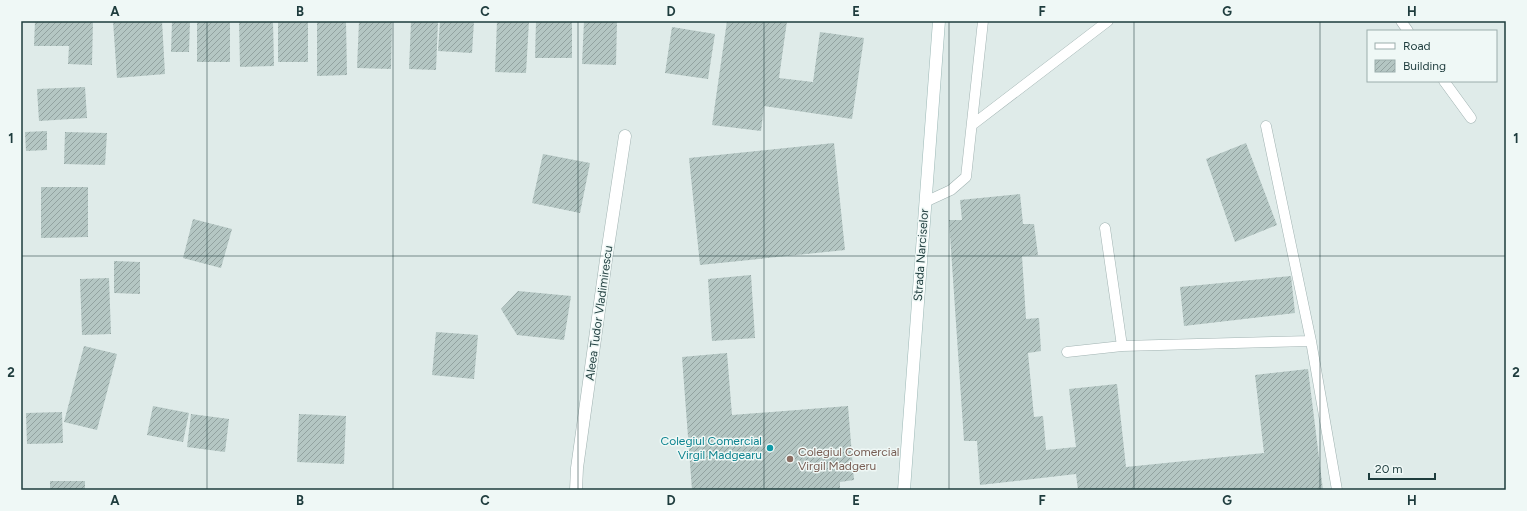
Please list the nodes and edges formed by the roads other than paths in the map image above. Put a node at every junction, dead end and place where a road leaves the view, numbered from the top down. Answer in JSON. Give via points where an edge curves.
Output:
{"nodes":[{"id":1,"x":939,"y":21,"type":"edge"},
{"id":2,"x":983,"y":21,"type":"edge"},
{"id":3,"x":1108,"y":21,"type":"edge"},
{"id":4,"x":1401,"y":21,"type":"edge"},
{"id":5,"x":1407,"y":30,"type":"edge"},
{"id":6,"x":1445,"y":82,"type":"edge"},
{"id":7,"x":1471,"y":118,"type":"dead end"},
{"id":8,"x":972,"y":125,"type":"junction"},
{"id":9,"x":1266,"y":126,"type":"dead end"},
{"id":10,"x":626,"y":136,"type":"dead end"},
{"id":11,"x":924,"y":202,"type":"junction"},
{"id":12,"x":1105,"y":228,"type":"dead end"},
{"id":13,"x":1311,"y":341,"type":"junction"},
{"id":14,"x":1122,"y":346,"type":"junction"},
{"id":15,"x":1067,"y":352,"type":"dead end"},
{"id":16,"x":576,"y":490,"type":"edge"},
{"id":17,"x":904,"y":490,"type":"edge"},
{"id":18,"x":1337,"y":490,"type":"edge"}],
"edges":[{"from":1,"to":11,"type":"main road","name":"Strada Narciselor"},
{"from":2,"to":8,"type":"lane"},
{"from":3,"to":8,"type":"lane"},
{"from":4,"to":5,"type":"lane"},
{"from":6,"to":7,"type":"lane"},
{"from":8,"to":11,"type":"lane","via":[[966,177],[952,190]]},
{"from":9,"to":13,"type":"lane"},
{"from":10,"to":16,"type":"main road","name":"Aleea Tudor Vladimirescu","via":[[576,468]]},
{"from":11,"to":17,"type":"main road","name":"Strada Narciselor"},
{"from":12,"to":14,"type":"lane"},
{"from":13,"to":14,"type":"lane"},
{"from":13,"to":18,"type":"lane"},
{"from":14,"to":15,"type":"lane"}]}
